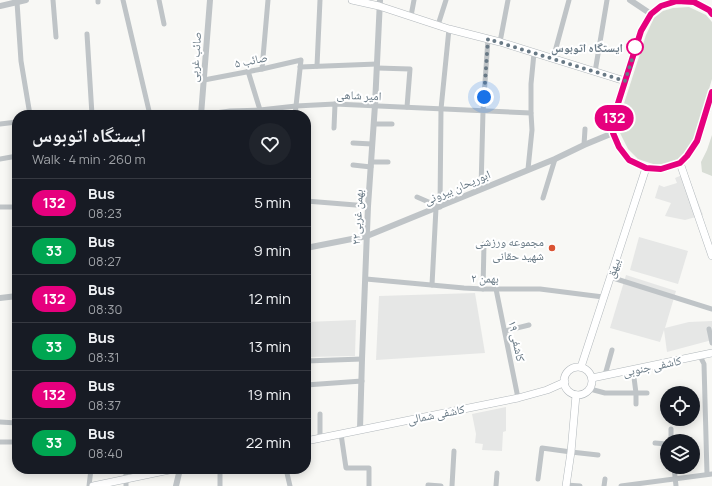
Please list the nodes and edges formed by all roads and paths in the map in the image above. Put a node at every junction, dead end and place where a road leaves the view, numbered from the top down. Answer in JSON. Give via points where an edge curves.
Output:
{"nodes":[{"id":1,"x":25,"y":0,"type":"edge"},
{"id":2,"x":53,"y":0,"type":"edge"},
{"id":3,"x":123,"y":0,"type":"edge"},
{"id":4,"x":159,"y":0,"type":"edge"},
{"id":5,"x":210,"y":0,"type":"edge"},
{"id":6,"x":268,"y":0,"type":"edge"},
{"id":7,"x":320,"y":0,"type":"edge"},
{"id":8,"x":352,"y":0,"type":"edge"},
{"id":9,"x":414,"y":0,"type":"edge"},
{"id":10,"x":446,"y":0,"type":"edge"},
{"id":11,"x":508,"y":0,"type":"edge"},
{"id":12,"x":569,"y":0,"type":"edge"},
{"id":13,"x":607,"y":0,"type":"edge"},
{"id":14,"x":630,"y":0,"type":"edge"},
{"id":15,"x":694,"y":1,"type":"edge"},
{"id":16,"x":17,"y":2,"type":"junction"},
{"id":17,"x":638,"y":2,"type":"edge"},
{"id":18,"x":380,"y":3,"type":"edge"},
{"id":19,"x":0,"y":6,"type":"edge"},
{"id":20,"x":651,"y":14,"type":"junction"},
{"id":21,"x":712,"y":14,"type":"edge"},
{"id":22,"x":411,"y":16,"type":"junction"},
{"id":23,"x":164,"y":24,"type":"dead end"},
{"id":24,"x":438,"y":25,"type":"junction"},
{"id":25,"x":449,"y":29,"type":"junction"},
{"id":26,"x":87,"y":34,"type":"dead end"},
{"id":27,"x":56,"y":37,"type":"dead end"},
{"id":28,"x":488,"y":39,"type":"junction"},
{"id":29,"x":500,"y":42,"type":"junction"},
{"id":30,"x":534,"y":53,"type":"junction"},
{"id":31,"x":553,"y":59,"type":"junction"},
{"id":32,"x":317,"y":66,"type":"junction"},
{"id":33,"x":377,"y":66,"type":"junction"},
{"id":34,"x":300,"y":67,"type":"junction"},
{"id":35,"x":262,"y":69,"type":"junction"},
{"id":36,"x":248,"y":71,"type":"junction"},
{"id":37,"x":595,"y":72,"type":"junction"},
{"id":38,"x":204,"y":80,"type":"junction"},
{"id":39,"x":625,"y":81,"type":"junction"},
{"id":40,"x":712,"y":92,"type":"edge"},
{"id":41,"x":711,"y":100,"type":"edge"},
{"id":42,"x":335,"y":104,"type":"junction"},
{"id":43,"x":375,"y":105,"type":"junction"},
{"id":44,"x":296,"y":106,"type":"junction"},
{"id":45,"x":408,"y":107,"type":"junction"},
{"id":46,"x":442,"y":109,"type":"junction"},
{"id":47,"x":29,"y":110,"type":"edge"},
{"id":48,"x":92,"y":110,"type":"edge"},
{"id":49,"x":149,"y":110,"type":"edge"},
{"id":50,"x":201,"y":110,"type":"edge"},
{"id":51,"x":259,"y":110,"type":"edge"},
{"id":52,"x":272,"y":110,"type":"edge"},
{"id":53,"x":296,"y":110,"type":"edge"},
{"id":54,"x":483,"y":111,"type":"junction"},
{"id":55,"x":531,"y":114,"type":"junction"},
{"id":56,"x":12,"y":123,"type":"edge"},
{"id":57,"x":0,"y":124,"type":"edge"},
{"id":58,"x":374,"y":124,"type":"junction"},
{"id":59,"x":392,"y":124,"type":"dead end"},
{"id":60,"x":334,"y":128,"type":"dead end"},
{"id":61,"x":585,"y":129,"type":"dead end"},
{"id":62,"x":613,"y":133,"type":"junction"},
{"id":63,"x":353,"y":143,"type":"dead end"},
{"id":64,"x":372,"y":144,"type":"junction"},
{"id":65,"x":584,"y":145,"type":"junction"},
{"id":66,"x":12,"y":157,"type":"edge"},
{"id":67,"x":0,"y":159,"type":"edge"},
{"id":68,"x":555,"y":159,"type":"junction"},
{"id":69,"x":388,"y":162,"type":"dead end"},
{"id":70,"x":680,"y":163,"type":"junction"},
{"id":71,"x":353,"y":165,"type":"dead end"},
{"id":72,"x":371,"y":165,"type":"junction"},
{"id":73,"x":646,"y":168,"type":"junction"},
{"id":74,"x":528,"y":169,"type":"junction"},
{"id":75,"x":480,"y":189,"type":"junction"},
{"id":76,"x":416,"y":197,"type":"dead end"},
{"id":77,"x":543,"y":198,"type":"dead end"},
{"id":78,"x":311,"y":201,"type":"edge"},
{"id":79,"x":368,"y":206,"type":"junction"},
{"id":80,"x":0,"y":207,"type":"edge"},
{"id":81,"x":12,"y":207,"type":"edge"},
{"id":82,"x":438,"y":207,"type":"junction"},
{"id":83,"x":368,"y":236,"type":"junction"},
{"id":84,"x":484,"y":244,"type":"dead end"},
{"id":85,"x":311,"y":247,"type":"edge"},
{"id":86,"x":711,"y":252,"type":"edge"},
{"id":87,"x":610,"y":277,"type":"junction"},
{"id":88,"x":366,"y":279,"type":"junction"},
{"id":89,"x":432,"y":285,"type":"junction"},
{"id":90,"x":483,"y":289,"type":"junction"},
{"id":91,"x":496,"y":289,"type":"junction"},
{"id":92,"x":12,"y":297,"type":"edge"},
{"id":93,"x":603,"y":297,"type":"junction"},
{"id":94,"x":0,"y":298,"type":"edge"},
{"id":95,"x":712,"y":309,"type":"edge"},
{"id":96,"x":529,"y":325,"type":"dead end"},
{"id":97,"x":709,"y":329,"type":"dead end"},
{"id":98,"x":505,"y":331,"type":"junction"},
{"id":99,"x":712,"y":343,"type":"edge"},
{"id":100,"x":612,"y":350,"type":"dead end"},
{"id":101,"x":712,"y":353,"type":"edge"},
{"id":102,"x":700,"y":356,"type":"junction"},
{"id":103,"x":362,"y":360,"type":"junction"},
{"id":104,"x":311,"y":361,"type":"edge"},
{"id":105,"x":581,"y":367,"type":"junction"},
{"id":106,"x":633,"y":370,"type":"junction"},
{"id":107,"x":605,"y":375,"type":"junction"},
{"id":108,"x":592,"y":378,"type":"junction"},
{"id":109,"x":362,"y":381,"type":"junction"},
{"id":110,"x":565,"y":382,"type":"junction"},
{"id":111,"x":311,"y":385,"type":"edge"},
{"id":112,"x":590,"y":389,"type":"junction"},
{"id":113,"x":636,"y":393,"type":"junction"},
{"id":114,"x":647,"y":393,"type":"dead end"},
{"id":115,"x":576,"y":395,"type":"junction"},
{"id":116,"x":518,"y":398,"type":"junction"},
{"id":117,"x":636,"y":404,"type":"dead end"},
{"id":118,"x":320,"y":414,"type":"dead end"},
{"id":119,"x":0,"y":422,"type":"edge"},
{"id":120,"x":12,"y":423,"type":"edge"},
{"id":121,"x":360,"y":429,"type":"junction"},
{"id":122,"x":670,"y":429,"type":"dead end"},
{"id":123,"x":341,"y":434,"type":"junction"},
{"id":124,"x":670,"y":434,"type":"edge"},
{"id":125,"x":320,"y":438,"type":"junction"},
{"id":126,"x":311,"y":440,"type":"edge"},
{"id":127,"x":0,"y":442,"type":"edge"},
{"id":128,"x":12,"y":442,"type":"edge"},
{"id":129,"x":655,"y":443,"type":"dead end"},
{"id":130,"x":660,"y":443,"type":"edge"},
{"id":131,"x":454,"y":451,"type":"dead end"},
{"id":132,"x":571,"y":452,"type":"junction"},
{"id":133,"x":598,"y":455,"type":"dead end"},
{"id":134,"x":497,"y":473,"type":"dead end"},
{"id":135,"x":90,"y":474,"type":"edge"},
{"id":136,"x":160,"y":474,"type":"edge"},
{"id":137,"x":177,"y":474,"type":"edge"},
{"id":138,"x":220,"y":474,"type":"edge"},
{"id":139,"x":287,"y":474,"type":"edge"},
{"id":140,"x":675,"y":474,"type":"edge"},
{"id":141,"x":709,"y":474,"type":"edge"},
{"id":142,"x":538,"y":479,"type":"dead end"},
{"id":143,"x":605,"y":479,"type":"dead end"},
{"id":144,"x":675,"y":479,"type":"junction"},
{"id":145,"x":126,"y":482,"type":"edge"},
{"id":146,"x":428,"y":485,"type":"dead end"},
{"id":147,"x":566,"y":485,"type":"edge"},
{"id":148,"x":89,"y":486,"type":"edge"},
{"id":149,"x":93,"y":486,"type":"edge"},
{"id":150,"x":176,"y":486,"type":"edge"},
{"id":151,"x":220,"y":486,"type":"edge"},
{"id":152,"x":290,"y":486,"type":"edge"},
{"id":153,"x":369,"y":486,"type":"edge"},
{"id":154,"x":441,"y":486,"type":"edge"},
{"id":155,"x":452,"y":486,"type":"edge"},
{"id":156,"x":496,"y":486,"type":"edge"},
{"id":157,"x":580,"y":486,"type":"edge"},
{"id":158,"x":604,"y":486,"type":"edge"},
{"id":159,"x":621,"y":486,"type":"edge"},
{"id":160,"x":676,"y":486,"type":"edge"}],
"edges":[{"from":1,"to":16,"type":"street"},
{"from":2,"to":27,"type":"street"},
{"from":3,"to":49,"type":"street"},
{"from":4,"to":23,"type":"street"},
{"from":5,"to":38,"type":"street","name":"صائب غربی"},
{"from":6,"to":35,"type":"street"},
{"from":7,"to":32,"type":"street"},
{"from":8,"to":18,"type":"main road"},
{"from":9,"to":22,"type":"street"},
{"from":10,"to":24,"type":"street"},
{"from":11,"to":29,"type":"street"},
{"from":12,"to":31,"type":"street"},
{"from":13,"to":37,"type":"street"},
{"from":14,"to":17,"type":"street"},
{"from":15,"to":20,"type":"main road","via":[[677,1],[661,6]]},
{"from":15,"to":21,"type":"main road"},
{"from":16,"to":19,"type":"street"},
{"from":16,"to":47,"type":"street","via":[[21,61]]},
{"from":17,"to":20,"type":"street"},
{"from":18,"to":22,"type":"main road"},
{"from":18,"to":33,"type":"street","name":"۲۲بهمن غربی"},
{"from":20,"to":39,"type":"main road","via":[[641,31]]},
{"from":22,"to":24,"type":"main road"},
{"from":24,"to":25,"type":"main road"},
{"from":25,"to":28,"type":"main road"},
{"from":25,"to":46,"type":"street"},
{"from":26,"to":48,"type":"street"},
{"from":28,"to":29,"type":"main road"},
{"from":28,"to":54,"type":"street"},
{"from":29,"to":30,"type":"main road"},
{"from":30,"to":31,"type":"main road"},
{"from":30,"to":55,"type":"street"},
{"from":31,"to":37,"type":"main road"},
{"from":32,"to":33,"type":"street"},
{"from":32,"to":34,"type":"street"},
{"from":33,"to":43,"type":"street","name":"۲۲بهمن غربی"},
{"from":33,"to":45,"type":"street","via":[[410,69]]},
{"from":34,"to":35,"type":"street","name":"صائب ۵","via":[[301,60]]},
{"from":34,"to":44,"type":"street"},
{"from":35,"to":36,"type":"street","name":"صائب ۵"},
{"from":36,"to":38,"type":"street","name":"صائب ۵"},
{"from":36,"to":51,"type":"street"},
{"from":37,"to":39,"type":"main road"},
{"from":38,"to":50,"type":"street","name":"صائب غربی"},
{"from":39,"to":62,"type":"main road","via":[[614,116]]},
{"from":40,"to":41,"type":"main road"},
{"from":41,"to":70,"type":"main road","via":[[697,141]]},
{"from":42,"to":43,"type":"street","name":"امیر شاهی"},
{"from":42,"to":44,"type":"street","name":"امیر شاهی"},
{"from":42,"to":60,"type":"street"},
{"from":43,"to":45,"type":"street","name":"امیر شاهی"},
{"from":43,"to":58,"type":"street","name":"۲۲بهمن غربی"},
{"from":44,"to":52,"type":"street","name":"امیر شاهی"},
{"from":44,"to":53,"type":"street"},
{"from":45,"to":46,"type":"street","name":"امیر شاهی"},
{"from":46,"to":54,"type":"street","name":"امیر شاهی"},
{"from":46,"to":82,"type":"street"},
{"from":54,"to":55,"type":"street","name":"امیر شاهی"},
{"from":54,"to":75,"type":"street"},
{"from":55,"to":74,"type":"street"},
{"from":56,"to":57,"type":"street"},
{"from":58,"to":59,"type":"street"},
{"from":58,"to":64,"type":"street","name":"۲۲بهمن غربی"},
{"from":61,"to":65,"type":"street"},
{"from":62,"to":65,"type":"street","name":"ابوریحان بیرونی"},
{"from":62,"to":73,"type":"main road","via":[[629,160]]},
{"from":63,"to":64,"type":"street"},
{"from":64,"to":72,"type":"street","name":"۲۲بهمن غربی"},
{"from":65,"to":68,"type":"street","name":"ابوریحان بیرونی"},
{"from":66,"to":67,"type":"street"},
{"from":68,"to":74,"type":"street","name":"ابوریحان بیرونی"},
{"from":68,"to":77,"type":"street"},
{"from":69,"to":72,"type":"street"},
{"from":70,"to":73,"type":"main road","via":[[661,169]]},
{"from":70,"to":86,"type":"main road"},
{"from":71,"to":72,"type":"street"},
{"from":72,"to":79,"type":"street","name":"۲۲بهمن غربی"},
{"from":73,"to":87,"type":"main road","name":"بیهق"},
{"from":74,"to":75,"type":"street","name":"ابوریحان بیرونی"},
{"from":75,"to":82,"type":"street","name":"ابوریحان بیرونی"},
{"from":76,"to":82,"type":"street"},
{"from":78,"to":79,"type":"street"},
{"from":79,"to":83,"type":"street","name":"۲۲بهمن غربی"},
{"from":80,"to":81,"type":"street"},
{"from":82,"to":83,"type":"street","name":"ابوریحان بیرونی"},
{"from":82,"to":89,"type":"street"},
{"from":83,"to":85,"type":"street","name":"ابوریحان بیرونی"},
{"from":83,"to":88,"type":"street","name":"۲۲بهمن غربی"},
{"from":84,"to":90,"type":"street"},
{"from":87,"to":93,"type":"main road","name":"بیهق"},
{"from":87,"to":95,"type":"street"},
{"from":88,"to":89,"type":"street","name":"بهمن ۲"},
{"from":88,"to":103,"type":"street","name":"۲۲بهمن غربی"},
{"from":89,"to":90,"type":"street","name":"بهمن ۲"},
{"from":90,"to":91,"type":"street","name":"بهمن ۲"},
{"from":91,"to":93,"type":"street","name":"بهمن ۲","via":[[540,289]]},
{"from":91,"to":98,"type":"street","name":"کاشفی ۱۹"},
{"from":92,"to":94,"type":"street"},
{"from":93,"to":105,"type":"main road","name":"بیهق"},
{"from":96,"to":98,"type":"street"},
{"from":97,"to":99,"type":"street"},
{"from":98,"to":116,"type":"street","name":"کاشفی ۱۹"},
{"from":100,"to":107,"type":"street"},
{"from":101,"to":102,"type":"main road","name":"کاشفی جنوبی"},
{"from":102,"to":106,"type":"main road","name":"کاشفی جنوبی"},
{"from":102,"to":141,"type":"street","via":[[704,364]]},
{"from":103,"to":104,"type":"street"},
{"from":103,"to":109,"type":"street","name":"۲۲بهمن غربی"},
{"from":105,"to":108,"type":"main road","via":[[588,371]]},
{"from":105,"to":110,"type":"main road","via":[[568,372]]},
{"from":106,"to":107,"type":"main road","name":"کاشفی جنوبی"},
{"from":106,"to":113,"type":"street"},
{"from":107,"to":108,"type":"main road","name":"کاشفی جنوبی"},
{"from":108,"to":112,"type":"main road"},
{"from":109,"to":111,"type":"street"},
{"from":109,"to":121,"type":"street","name":"۲۲بهمن غربی"},
{"from":110,"to":115,"type":"main road","via":[[569,391]]},
{"from":110,"to":116,"type":"main road","name":"کاشفی شمالی"},
{"from":112,"to":113,"type":"street","via":[[605,393]]},
{"from":112,"to":115,"type":"main road","via":[[584,394]]},
{"from":113,"to":114,"type":"street"},
{"from":113,"to":117,"type":"street"},
{"from":115,"to":132,"type":"main road"},
{"from":116,"to":121,"type":"main road","name":"کاشفی شمالی"},
{"from":118,"to":125,"type":"street"},
{"from":119,"to":120,"type":"street"},
{"from":121,"to":123,"type":"main road","name":"کاشفی شمالی"},
{"from":122,"to":124,"type":"street"},
{"from":123,"to":125,"type":"main road","name":"کاشفی شمالی"},
{"from":123,"to":153,"type":"street","via":[[346,468],[368,468]]},
{"from":125,"to":126,"type":"main road","name":"کاشفی شمالی"},
{"from":127,"to":128,"type":"street"},
{"from":129,"to":130,"type":"street"},
{"from":131,"to":155,"type":"street"},
{"from":132,"to":133,"type":"street"},
{"from":132,"to":142,"type":"street","via":[[542,448]]},
{"from":132,"to":147,"type":"main road"},
{"from":134,"to":156,"type":"street"},
{"from":135,"to":148,"type":"street"},
{"from":136,"to":145,"type":"main road"},
{"from":137,"to":150,"type":"street"},
{"from":138,"to":151,"type":"street"},
{"from":139,"to":152,"type":"street"},
{"from":140,"to":144,"type":"street"},
{"from":141,"to":144,"type":"street"},
{"from":143,"to":158,"type":"street"},
{"from":144,"to":159,"type":"street"},
{"from":144,"to":160,"type":"street"},
{"from":145,"to":149,"type":"main road"},
{"from":146,"to":154,"type":"street"},
{"from":147,"to":157,"type":"street"}]}
